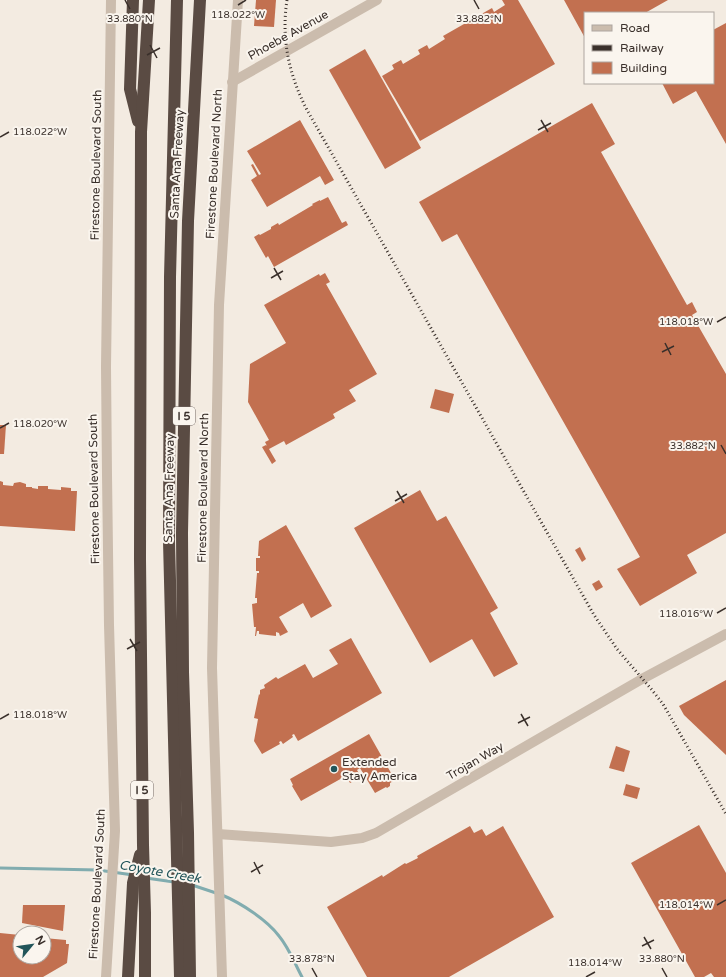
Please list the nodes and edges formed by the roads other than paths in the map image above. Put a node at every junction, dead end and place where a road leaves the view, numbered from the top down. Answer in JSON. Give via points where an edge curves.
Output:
{"nodes":[{"id":1,"x":111,"y":0,"type":"edge"},
{"id":2,"x":133,"y":0,"type":"edge"},
{"id":3,"x":149,"y":0,"type":"edge"},
{"id":4,"x":177,"y":0,"type":"edge"},
{"id":5,"x":200,"y":0,"type":"edge"},
{"id":6,"x":238,"y":0,"type":"edge"},
{"id":7,"x":377,"y":0,"type":"edge"},
{"id":8,"x":232,"y":82,"type":"junction"},
{"id":9,"x":141,"y":132,"type":"junction"},
{"id":10,"x":726,"y":634,"type":"edge"},
{"id":11,"x":182,"y":832,"type":"junction"},
{"id":12,"x":218,"y":834,"type":"junction"},
{"id":13,"x":143,"y":845,"type":"junction"},
{"id":14,"x":184,"y":914,"type":"junction"},
{"id":15,"x":106,"y":977,"type":"edge"},
{"id":16,"x":128,"y":977,"type":"edge"},
{"id":17,"x":145,"y":977,"type":"edge"},
{"id":18,"x":180,"y":977,"type":"edge"},
{"id":19,"x":190,"y":977,"type":"edge"},
{"id":20,"x":222,"y":977,"type":"edge"}],
"edges":[{"from":1,"to":15,"type":"street","name":"Firestone Boulevard South","via":[[106,367],[115,831]]},
{"from":2,"to":9,"type":"highway","via":[[130,89]]},
{"from":3,"to":9,"type":"highway","number":"I 5"},
{"from":4,"to":11,"type":"highway","via":[[170,277],[170,517],[171,649]]},
{"from":5,"to":11,"type":"highway","name":"Santa Ana Freeway","number":"I 5","via":[[188,221],[182,525]]},
{"from":6,"to":8,"type":"street","name":"Firestone Boulevard North"},
{"from":7,"to":8,"type":"street","name":"Phoebe Avenue"},
{"from":8,"to":12,"type":"street","name":"Firestone Boulevard North","via":[[219,305],[212,668]]},
{"from":9,"to":13,"type":"highway","number":"I 5","via":[[140,559]]},
{"from":10,"to":12,"type":"street","name":"Trojan Way","via":[[642,679],[376,833],[362,838],[331,842]]},
{"from":11,"to":14,"type":"highway","name":"Santa Ana Freeway","number":"I 5"},
{"from":12,"to":20,"type":"street","name":"Firestone Boulevard North"},
{"from":13,"to":16,"type":"highway","via":[[133,882]]},
{"from":13,"to":17,"type":"highway","number":"I 5"},
{"from":14,"to":18,"type":"highway"},
{"from":14,"to":19,"type":"highway","name":"Santa Ana Freeway","number":"I 5"}]}
